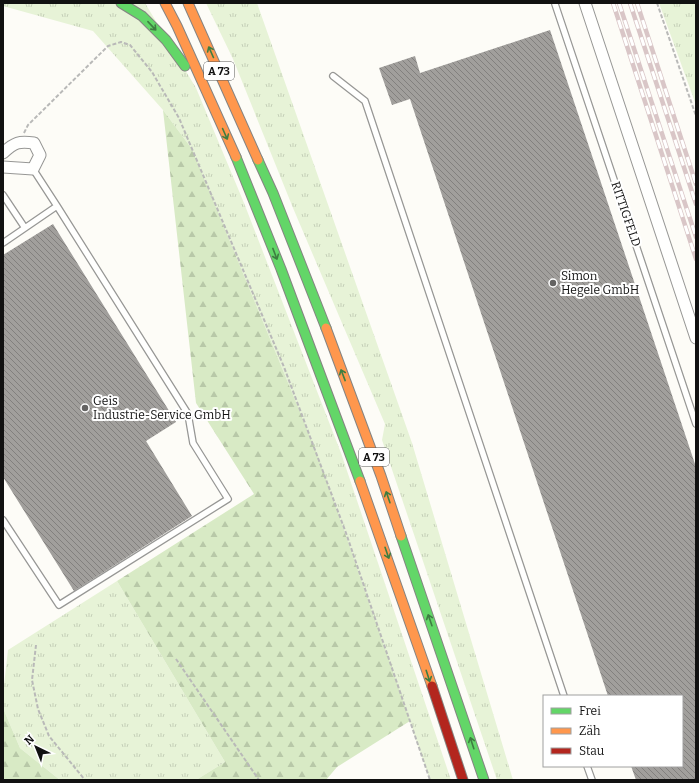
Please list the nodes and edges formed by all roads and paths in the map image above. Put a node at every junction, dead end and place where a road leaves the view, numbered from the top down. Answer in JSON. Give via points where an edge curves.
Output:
{"nodes":[{"id":1,"x":121,"y":3,"type":"edge"},
{"id":2,"x":165,"y":3,"type":"edge"},
{"id":3,"x":188,"y":3,"type":"edge"},
{"id":4,"x":586,"y":3,"type":"edge"},
{"id":5,"x":657,"y":3,"type":"edge"},
{"id":6,"x":555,"y":4,"type":"edge"},
{"id":7,"x":333,"y":76,"type":"dead end"},
{"id":8,"x":209,"y":99,"type":"junction"},
{"id":9,"x":696,"y":116,"type":"edge"},
{"id":10,"x":20,"y":141,"type":"junction"},
{"id":11,"x":3,"y":153,"type":"edge"},
{"id":12,"x":3,"y":167,"type":"edge"},
{"id":13,"x":34,"y":169,"type":"junction"},
{"id":14,"x":3,"y":195,"type":"edge"},
{"id":15,"x":57,"y":206,"type":"junction"},
{"id":16,"x":25,"y":228,"type":"junction"},
{"id":17,"x":3,"y":243,"type":"edge"},
{"id":18,"x":696,"y":338,"type":"edge"},
{"id":19,"x":696,"y":424,"type":"edge"},
{"id":20,"x":3,"y":520,"type":"edge"},
{"id":21,"x":36,"y":645,"type":"dead end"},
{"id":22,"x":176,"y":658,"type":"dead end"},
{"id":23,"x":564,"y":695,"type":"edge"},
{"id":24,"x":587,"y":767,"type":"edge"},
{"id":25,"x":85,"y":780,"type":"edge"},
{"id":26,"x":259,"y":780,"type":"edge"},
{"id":27,"x":430,"y":780,"type":"edge"},
{"id":28,"x":463,"y":780,"type":"edge"},
{"id":29,"x":484,"y":780,"type":"edge"},
{"id":30,"x":592,"y":780,"type":"edge"}],
"edges":[{"from":1,"to":8,"type":"highway","one_way":true,"via":[[142,16],[166,40]]},
{"from":2,"to":8,"type":"highway","number":"A 73"},
{"from":29,"to":3,"type":"highway","number":"A 73","one_way":true,"via":[[381,476],[320,311],[274,193]]},
{"from":4,"to":18,"type":"street"},
{"from":5,"to":9,"type":"path"},
{"from":6,"to":19,"type":"lane","name":"RITTIGFELD"},
{"from":7,"to":23,"type":"lane","via":[[365,101]]},
{"from":8,"to":28,"type":"highway","number":"A 73","one_way":true,"via":[[252,194],[341,424],[402,595]]},
{"from":10,"to":11,"type":"street"},
{"from":10,"to":13,"type":"street","via":[[34,143],[40,155]]},
{"from":10,"to":27,"type":"path","via":[[28,125],[108,46],[121,42],[130,45],[152,72],[179,118],[284,367],[346,533]]},
{"from":12,"to":13,"type":"street"},
{"from":13,"to":15,"type":"lane"},
{"from":14,"to":16,"type":"lane"},
{"from":15,"to":16,"type":"lane"},
{"from":15,"to":20,"type":"lane","via":[[188,414],[194,443],[228,499],[59,605]]},
{"from":16,"to":17,"type":"lane"},
{"from":21,"to":25,"type":"path","via":[[32,680],[38,709],[49,736]]},
{"from":22,"to":26,"type":"path"},
{"from":24,"to":30,"type":"lane"}]}
